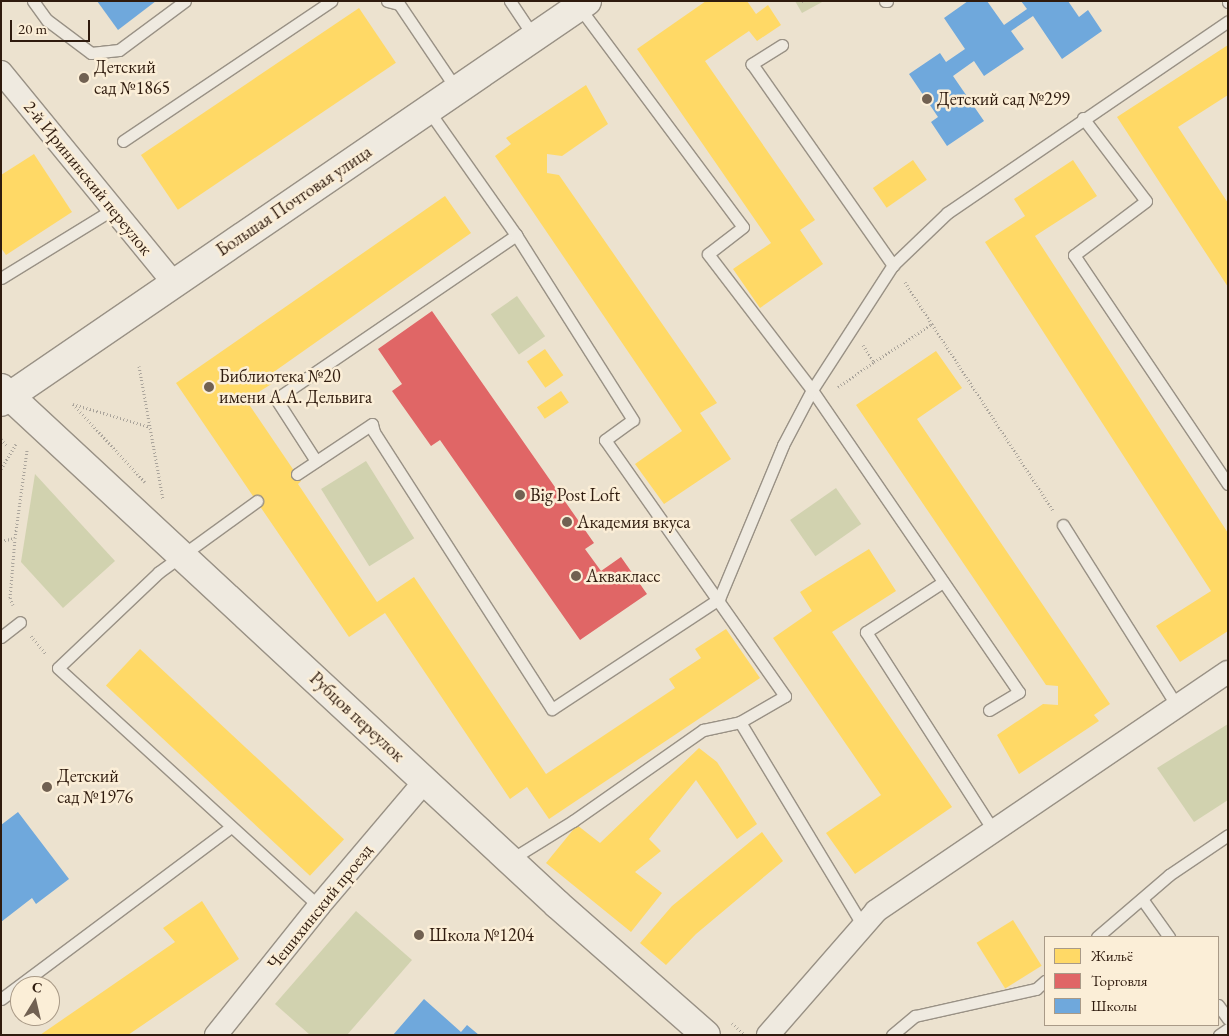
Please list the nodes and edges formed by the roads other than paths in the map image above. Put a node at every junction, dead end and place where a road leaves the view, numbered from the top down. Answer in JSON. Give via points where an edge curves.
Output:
{"nodes":[{"id":1,"x":33,"y":1,"type":"edge"},
{"id":2,"x":185,"y":1,"type":"edge"},
{"id":3,"x":331,"y":1,"type":"edge"},
{"id":4,"x":387,"y":1,"type":"edge"},
{"id":5,"x":510,"y":1,"type":"edge"},
{"id":6,"x":583,"y":4,"type":"edge"},
{"id":7,"x":1228,"y":21,"type":"edge"},
{"id":8,"x":534,"y":38,"type":"junction"},
{"id":9,"x":782,"y":45,"type":"dead end"},
{"id":10,"x":1,"y":72,"type":"edge"},
{"id":11,"x":457,"y":90,"type":"junction"},
{"id":12,"x":428,"y":110,"type":"junction"},
{"id":13,"x":1083,"y":118,"type":"junction"},
{"id":14,"x":123,"y":141,"type":"dead end"},
{"id":15,"x":113,"y":209,"type":"junction"},
{"id":16,"x":516,"y":235,"type":"junction"},
{"id":17,"x":893,"y":264,"type":"junction"},
{"id":18,"x":1,"y":278,"type":"edge"},
{"id":19,"x":174,"y":283,"type":"junction"},
{"id":20,"x":812,"y":390,"type":"junction"},
{"id":21,"x":4,"y":395,"type":"edge"},
{"id":22,"x":316,"y":461,"type":"junction"},
{"id":23,"x":297,"y":474,"type":"dead end"},
{"id":24,"x":1228,"y":484,"type":"edge"},
{"id":25,"x":257,"y":501,"type":"dead end"},
{"id":26,"x":1062,"y":525,"type":"road end"},
{"id":27,"x":182,"y":553,"type":"junction"},
{"id":28,"x":944,"y":582,"type":"junction"},
{"id":29,"x":719,"y":599,"type":"junction"},
{"id":30,"x":20,"y":622,"type":"road end"},
{"id":31,"x":1,"y":637,"type":"edge"},
{"id":32,"x":1228,"y":672,"type":"edge"},
{"id":33,"x":1177,"y":706,"type":"junction"},
{"id":34,"x":989,"y":710,"type":"dead end"},
{"id":35,"x":740,"y":722,"type":"junction"},
{"id":36,"x":425,"y":781,"type":"junction"},
{"id":37,"x":230,"y":827,"type":"junction"},
{"id":38,"x":994,"y":831,"type":"junction"},
{"id":39,"x":1228,"y":835,"type":"edge"},
{"id":40,"x":510,"y":860,"type":"junction"},
{"id":41,"x":1142,"y":899,"type":"junction"},
{"id":42,"x":319,"y":906,"type":"junction"},
{"id":43,"x":863,"y":926,"type":"junction"},
{"id":44,"x":1098,"y":936,"type":"edge"},
{"id":45,"x":1168,"y":936,"type":"edge"},
{"id":46,"x":1044,"y":982,"type":"edge"},
{"id":47,"x":1,"y":999,"type":"edge"},
{"id":48,"x":1219,"y":1006,"type":"edge"},
{"id":49,"x":1228,"y":1019,"type":"edge"},
{"id":50,"x":1228,"y":1029,"type":"edge"},
{"id":51,"x":216,"y":1035,"type":"edge"},
{"id":52,"x":706,"y":1035,"type":"edge"},
{"id":53,"x":768,"y":1035,"type":"edge"},
{"id":54,"x":892,"y":1035,"type":"edge"},
{"id":55,"x":1219,"y":1035,"type":"edge"}],
"edges":[{"from":1,"to":2,"type":"lane","via":[[47,20],[91,53],[119,50]]},
{"from":3,"to":14,"type":"lane"},
{"from":4,"to":11,"type":"lane","via":[[398,4]]},
{"from":5,"to":8,"type":"lane"},
{"from":6,"to":8,"type":"street","name":"Большая Почтовая улица"},
{"from":6,"to":20,"type":"lane","via":[[744,227],[708,254]]},
{"from":7,"to":13,"type":"lane"},
{"from":8,"to":11,"type":"street","name":"Большая Почтовая улица"},
{"from":9,"to":17,"type":"lane","via":[[752,64]]},
{"from":10,"to":15,"type":"street","name":"2-й Ирининский переулок"},
{"from":11,"to":12,"type":"street","name":"Большая Почтовая улица"},
{"from":12,"to":16,"type":"lane"},
{"from":12,"to":19,"type":"street","name":"Большая Почтовая улица"},
{"from":13,"to":17,"type":"lane","via":[[947,213]]},
{"from":13,"to":24,"type":"lane","via":[[1146,201],[1074,255]]},
{"from":15,"to":18,"type":"lane"},
{"from":15,"to":19,"type":"street","name":"2-й Ирининский переулок"},
{"from":16,"to":22,"type":"lane","via":[[276,399]]},
{"from":16,"to":29,"type":"lane","via":[[633,420],[605,440]]},
{"from":17,"to":20,"type":"lane"},
{"from":19,"to":21,"type":"street","name":"Большая Почтовая улица"},
{"from":20,"to":28,"type":"lane"},
{"from":20,"to":29,"type":"lane","via":[[782,445]]},
{"from":21,"to":27,"type":"street","name":"Рубцов переулок"},
{"from":22,"to":23,"type":"lane"},
{"from":22,"to":29,"type":"lane","via":[[372,424],[374,432],[552,709]]},
{"from":25,"to":27,"type":"lane"},
{"from":26,"to":33,"type":"lane"},
{"from":27,"to":36,"type":"street","name":"Рубцов переулок"},
{"from":27,"to":37,"type":"lane","via":[[58,668]]},
{"from":28,"to":34,"type":"lane","via":[[1019,692]]},
{"from":28,"to":38,"type":"lane","via":[[866,632]]},
{"from":29,"to":35,"type":"lane","via":[[785,696]]},
{"from":30,"to":31,"type":"lane"},
{"from":32,"to":33,"type":"street"},
{"from":33,"to":38,"type":"street"},
{"from":35,"to":40,"type":"lane","via":[[703,730],[573,821]]},
{"from":35,"to":43,"type":"lane"},
{"from":36,"to":40,"type":"street","name":"Рубцов переулок"},
{"from":36,"to":42,"type":"street","name":"Чешихинский проезд"},
{"from":37,"to":42,"type":"lane"},
{"from":37,"to":47,"type":"lane"},
{"from":38,"to":43,"type":"street","via":[[876,911]]},
{"from":39,"to":41,"type":"lane"},
{"from":40,"to":52,"type":"street","name":"Рубцов переулок"},
{"from":41,"to":44,"type":"lane"},
{"from":41,"to":45,"type":"lane"},
{"from":42,"to":51,"type":"street","name":"Чешихинский проезд"},
{"from":43,"to":53,"type":"street"},
{"from":46,"to":54,"type":"lane","via":[[1036,989],[915,1016]]},
{"from":48,"to":49,"type":"lane"},
{"from":50,"to":55,"type":"lane"}]}
